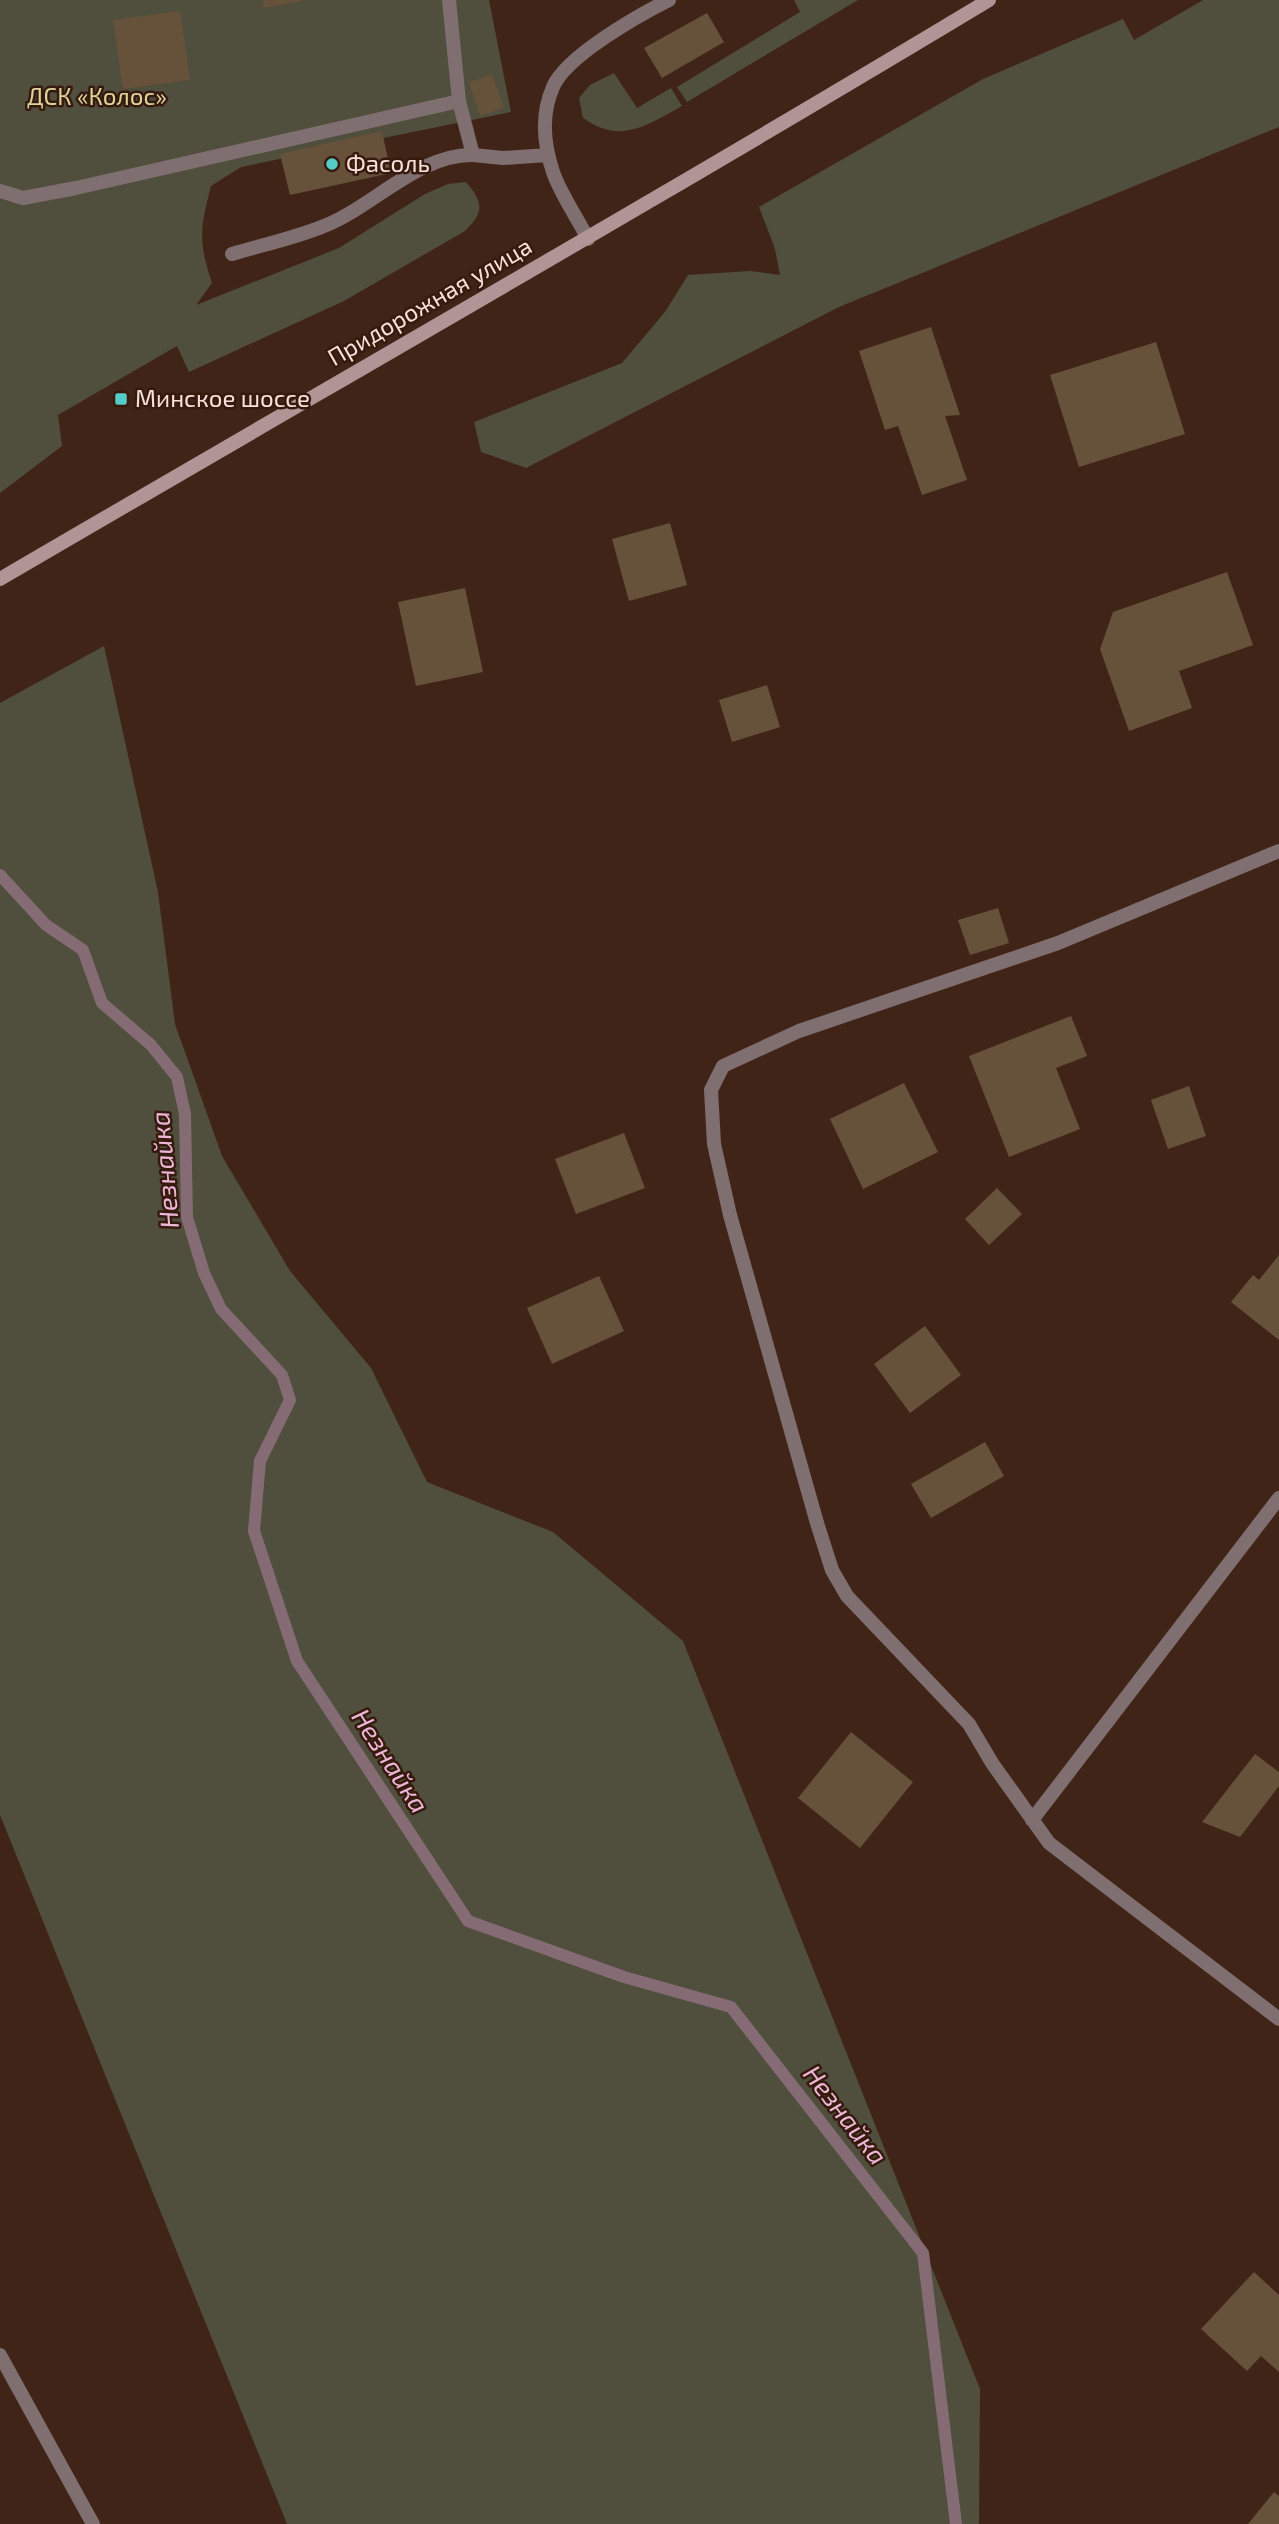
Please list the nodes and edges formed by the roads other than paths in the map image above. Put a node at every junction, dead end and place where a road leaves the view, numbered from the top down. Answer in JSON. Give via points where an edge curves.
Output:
{"nodes":[{"id":1,"x":449,"y":0,"type":"edge"},
{"id":2,"x":669,"y":0,"type":"edge"},
{"id":3,"x":989,"y":0,"type":"edge"},
{"id":4,"x":459,"y":101,"type":"junction"},
{"id":5,"x":473,"y":155,"type":"junction"},
{"id":6,"x":548,"y":155,"type":"junction"},
{"id":7,"x":0,"y":191,"type":"edge"},
{"id":8,"x":588,"y":239,"type":"junction"},
{"id":9,"x":232,"y":254,"type":"dead end"},
{"id":10,"x":0,"y":579,"type":"edge"},
{"id":11,"x":1279,"y":851,"type":"edge"},
{"id":12,"x":1279,"y":1498,"type":"edge"},
{"id":13,"x":1032,"y":1820,"type":"junction"},
{"id":14,"x":1279,"y":2019,"type":"edge"},
{"id":15,"x":0,"y":2355,"type":"edge"},
{"id":16,"x":93,"y":2524,"type":"edge"}],
"edges":[{"from":1,"to":4,"type":"street"},
{"from":2,"to":6,"type":"street","via":[[610,33],[553,86],[547,113]]},
{"from":3,"to":8,"type":"main road","name":"Придорожная улица"},
{"from":4,"to":5,"type":"street"},
{"from":4,"to":7,"type":"street","via":[[75,188],[23,198]]},
{"from":5,"to":6,"type":"street"},
{"from":5,"to":9,"type":"street","via":[[441,161],[414,173],[325,226]]},
{"from":6,"to":8,"type":"street"},
{"from":8,"to":10,"type":"main road","name":"Придорожная улица"},
{"from":11,"to":13,"type":"street","via":[[1058,943],[744,1054],[723,1066],[711,1090],[714,1144],[730,1215],[832,1570],[865,1619],[969,1724]]},
{"from":12,"to":13,"type":"street"},
{"from":13,"to":14,"type":"street","via":[[1049,1843]]},
{"from":15,"to":16,"type":"street"}]}
